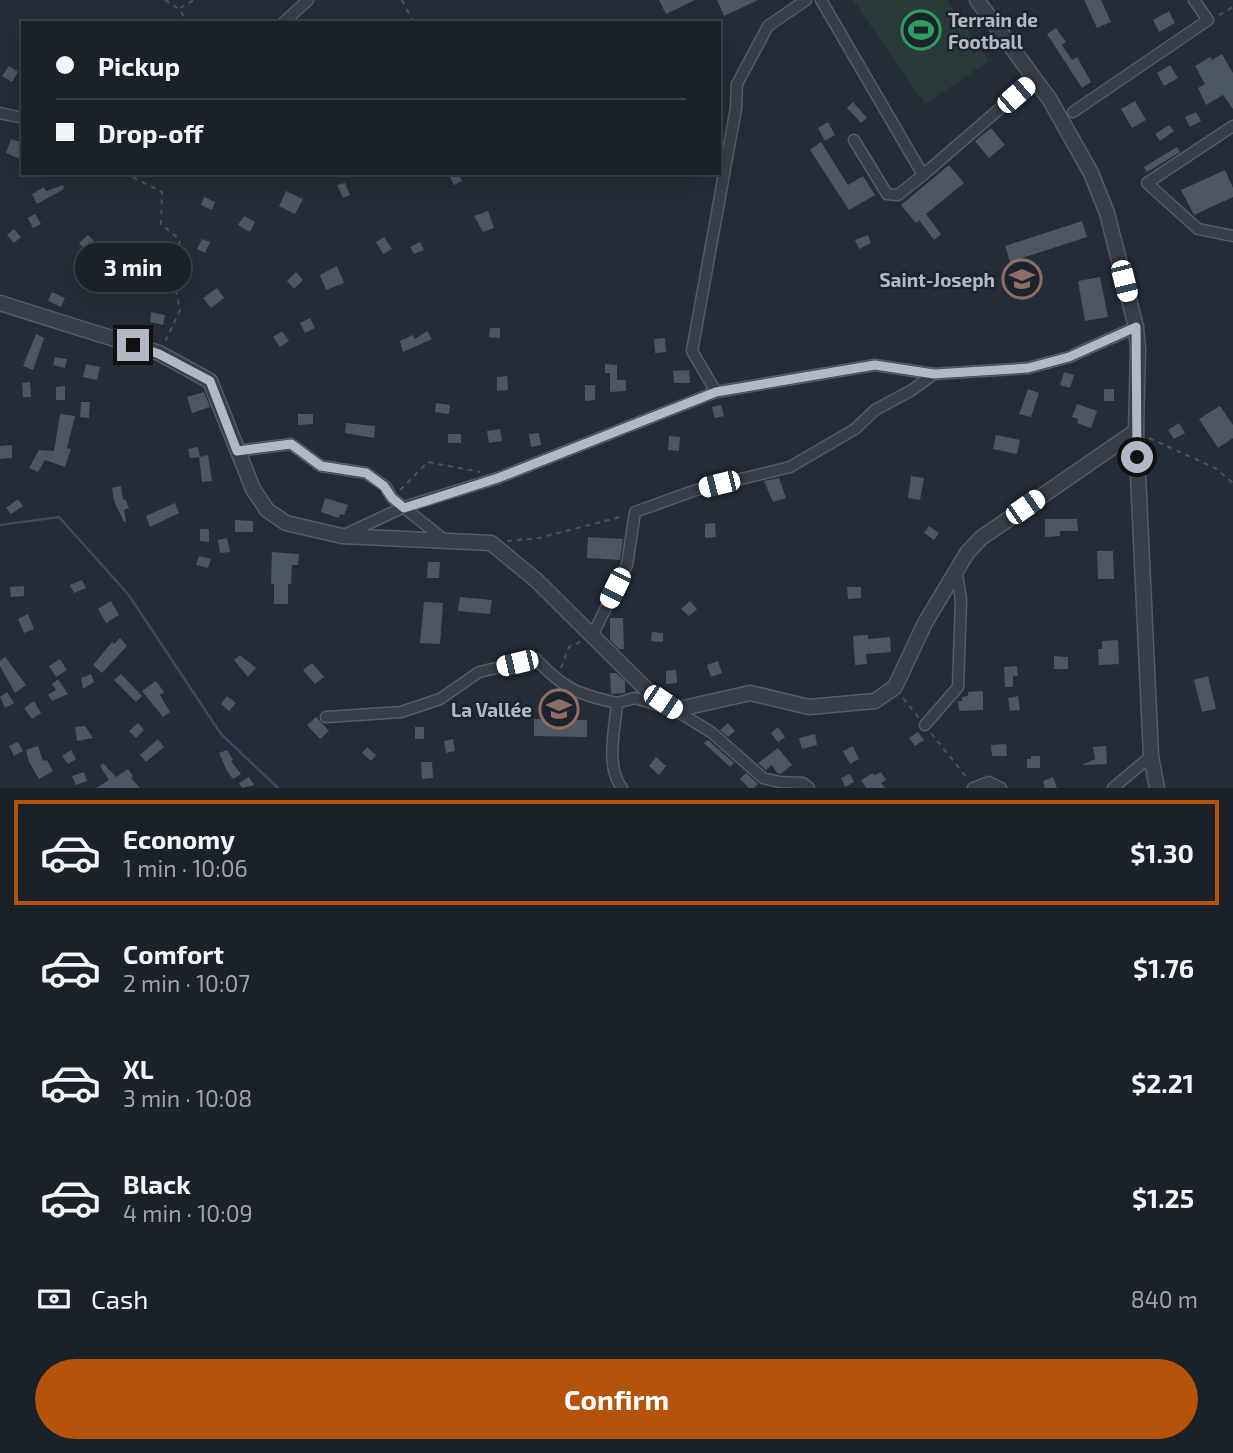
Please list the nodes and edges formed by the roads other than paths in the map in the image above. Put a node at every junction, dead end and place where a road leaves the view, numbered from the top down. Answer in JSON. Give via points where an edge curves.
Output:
{"nodes":[{"id":1,"x":308,"y":0,"type":"edge"},
{"id":2,"x":806,"y":0,"type":"edge"},
{"id":3,"x":821,"y":0,"type":"edge"},
{"id":4,"x":977,"y":0,"type":"edge"},
{"id":5,"x":1194,"y":0,"type":"edge"},
{"id":6,"x":284,"y":21,"type":"edge"},
{"id":7,"x":1034,"y":79,"type":"junction"},
{"id":8,"x":1073,"y":111,"type":"dead end"},
{"id":9,"x":0,"y":113,"type":"edge"},
{"id":10,"x":21,"y":118,"type":"edge"},
{"id":11,"x":1233,"y":126,"type":"edge"},
{"id":12,"x":854,"y":140,"type":"dead end"},
{"id":13,"x":923,"y":175,"type":"junction"},
{"id":14,"x":1233,"y":236,"type":"edge"},
{"id":15,"x":0,"y":303,"type":"edge"},
{"id":16,"x":1136,"y":327,"type":"junction"},
{"id":17,"x":934,"y":374,"type":"junction"},
{"id":18,"x":716,"y":392,"type":"junction"},
{"id":19,"x":1136,"y":431,"type":"junction"},
{"id":20,"x":237,"y":451,"type":"junction"},
{"id":21,"x":404,"y":508,"type":"junction"},
{"id":22,"x":342,"y":536,"type":"junction"},
{"id":23,"x":446,"y":541,"type":"junction"},
{"id":24,"x":957,"y":574,"type":"junction"},
{"id":25,"x":592,"y":636,"type":"junction"},
{"id":26,"x":617,"y":703,"type":"junction"},
{"id":27,"x":675,"y":710,"type":"junction"},
{"id":28,"x":326,"y":717,"type":"dead end"},
{"id":29,"x":925,"y":725,"type":"road end"},
{"id":30,"x":1152,"y":756,"type":"junction"},
{"id":31,"x":622,"y":788,"type":"edge"},
{"id":32,"x":809,"y":788,"type":"edge"},
{"id":33,"x":974,"y":788,"type":"edge"},
{"id":34,"x":1001,"y":788,"type":"edge"},
{"id":35,"x":1113,"y":788,"type":"edge"},
{"id":36,"x":1157,"y":788,"type":"edge"}],
"edges":[{"from":1,"to":6,"type":"street"},
{"from":2,"to":18,"type":"street","via":[[768,26],[737,84],[737,108],[692,351]]},
{"from":3,"to":13,"type":"street"},
{"from":4,"to":7,"type":"street"},
{"from":5,"to":8,"type":"street","via":[[1208,20]]},
{"from":7,"to":13,"type":"street"},
{"from":7,"to":16,"type":"street","via":[[1091,173],[1107,213]]},
{"from":9,"to":10,"type":"street"},
{"from":11,"to":14,"type":"street","via":[[1147,183],[1198,229]]},
{"from":12,"to":13,"type":"street","via":[[887,194],[898,195]]},
{"from":15,"to":20,"type":"street","via":[[159,354],[210,381]]},
{"from":16,"to":17,"type":"street","via":[[1069,357],[1028,368]]},
{"from":16,"to":19,"type":"street"},
{"from":17,"to":18,"type":"street","via":[[875,365]]},
{"from":17,"to":25,"type":"street","via":[[790,467],[696,490],[635,512],[627,565]]},
{"from":18,"to":21,"type":"street","via":[[498,478]]},
{"from":19,"to":24,"type":"street","via":[[981,538]]},
{"from":19,"to":30,"type":"street"},
{"from":20,"to":21,"type":"street","via":[[291,444],[321,466],[366,473]]},
{"from":20,"to":22,"type":"street","via":[[267,510],[286,523]]},
{"from":21,"to":22,"type":"street"},
{"from":21,"to":23,"type":"street"},
{"from":22,"to":23,"type":"street"},
{"from":23,"to":25,"type":"street","via":[[491,543]]},
{"from":24,"to":27,"type":"street","via":[[925,623],[895,687],[875,701],[809,707],[750,693]]},
{"from":24,"to":29,"type":"street","via":[[961,600],[958,687]]},
{"from":25,"to":27,"type":"street","via":[[650,693]]},
{"from":26,"to":27,"type":"street","via":[[635,698]]},
{"from":26,"to":28,"type":"street","via":[[587,696],[557,681],[536,659],[479,672],[440,699],[401,712]]},
{"from":26,"to":31,"type":"street","via":[[613,764]]},
{"from":27,"to":32,"type":"street","via":[[711,732],[763,778],[803,783]]},
{"from":30,"to":35,"type":"street"},
{"from":30,"to":36,"type":"street"},
{"from":33,"to":34,"type":"street","via":[[989,782]]}]}
